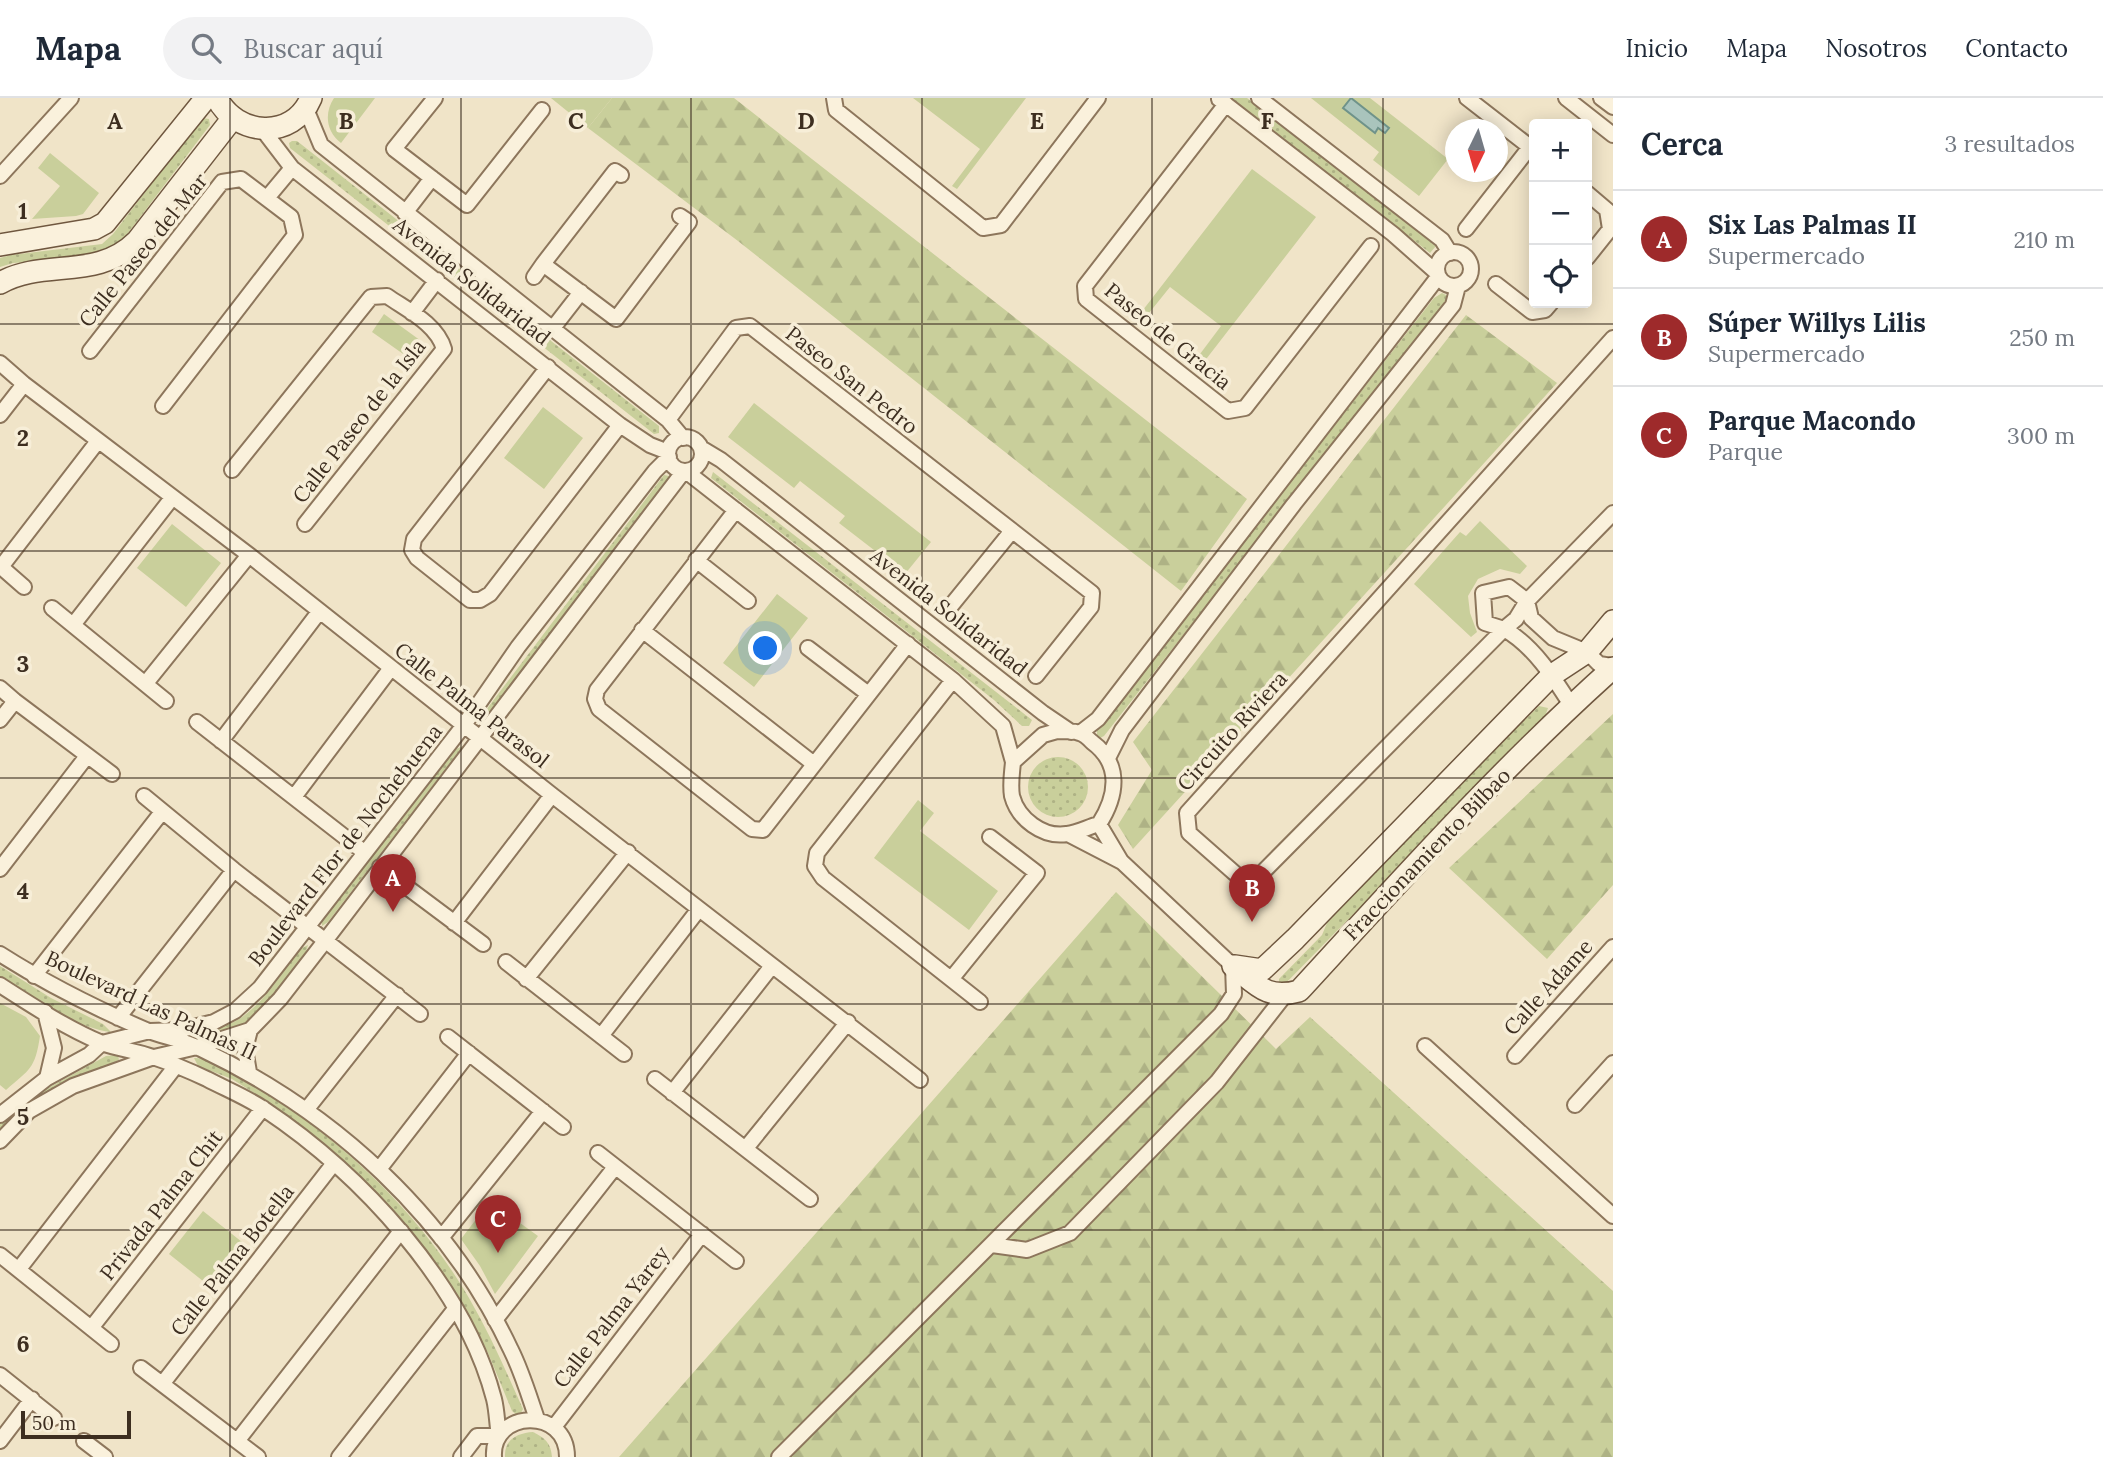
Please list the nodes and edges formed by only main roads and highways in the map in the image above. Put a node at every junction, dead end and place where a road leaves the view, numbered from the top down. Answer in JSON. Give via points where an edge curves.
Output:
{"nodes":[{"id":1,"x":206,"y":98,"type":"edge"},
{"id":2,"x":217,"y":98,"type":"edge"},
{"id":3,"x":308,"y":103,"type":"edge"},
{"id":4,"x":232,"y":119,"type":"junction"},
{"id":5,"x":0,"y":245,"type":"edge"},
{"id":6,"x":0,"y":283,"type":"edge"},
{"id":7,"x":1613,"y":621,"type":"edge"},
{"id":8,"x":1613,"y":667,"type":"edge"}],
"edges":[{"from":1,"to":5,"type":"main road","via":[[105,223],[94,229]]},
{"from":2,"to":4,"type":"main road"},
{"from":3,"to":4,"type":"main road","via":[[278,128],[263,130]]},
{"from":4,"to":6,"type":"main road","via":[[126,252],[94,265],[29,273]]},
{"from":7,"to":8,"type":"main road","name":"Fraccionamiento Bilbao","via":[[1587,652],[1552,675],[1262,970],[1233,966],[1268,993],[1299,991],[1396,883]]}]}
